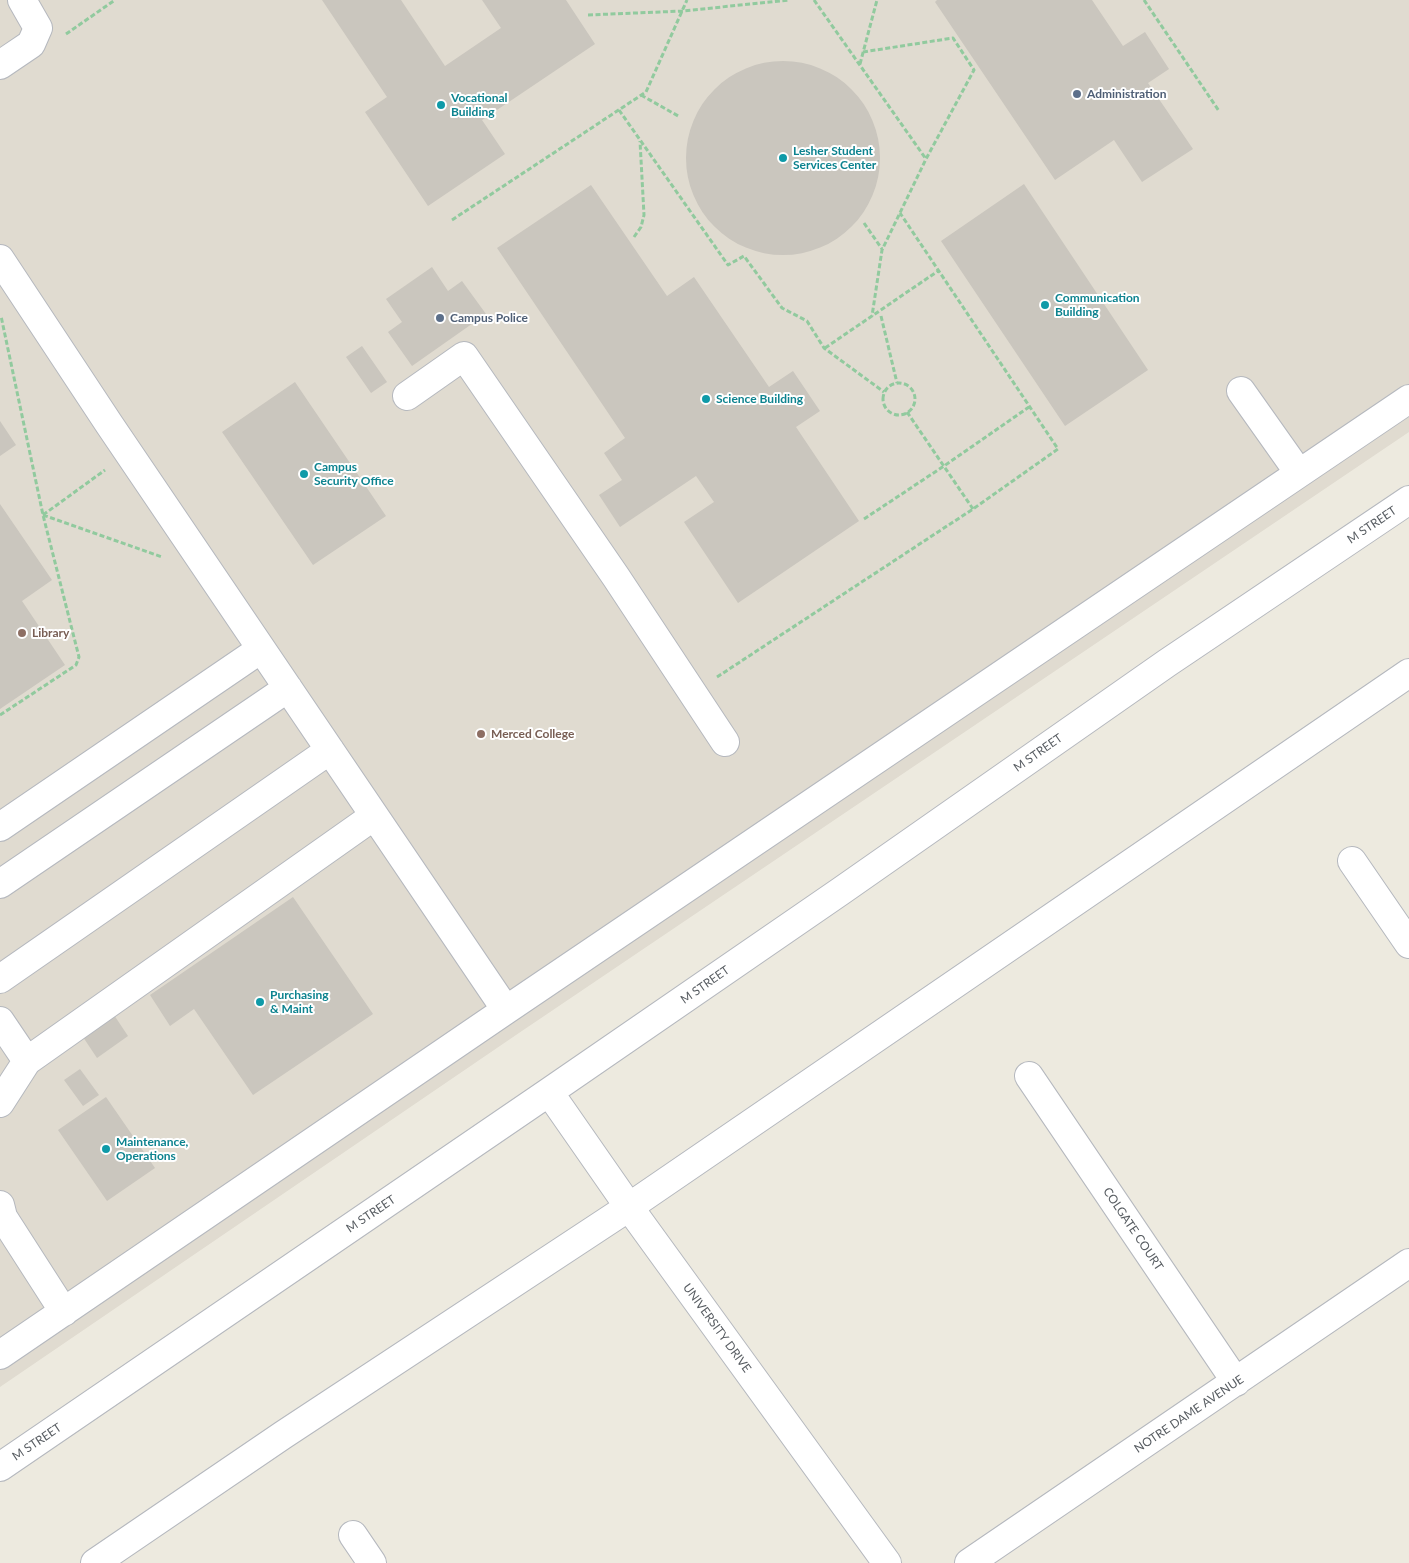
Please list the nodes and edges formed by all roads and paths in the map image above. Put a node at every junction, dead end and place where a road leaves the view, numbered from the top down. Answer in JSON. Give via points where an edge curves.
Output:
{"nodes":[{"id":1,"x":22,"y":0,"type":"edge"},
{"id":2,"x":688,"y":0,"type":"edge"},
{"id":3,"x":737,"y":0,"type":"edge"},
{"id":4,"x":748,"y":0,"type":"edge"},
{"id":5,"x":789,"y":0,"type":"edge"},
{"id":6,"x":814,"y":0,"type":"edge"},
{"id":7,"x":877,"y":0,"type":"edge"},
{"id":8,"x":1144,"y":0,"type":"edge"},
{"id":9,"x":746,"y":4,"type":"junction"},
{"id":10,"x":741,"y":5,"type":"junction"},
{"id":11,"x":683,"y":12,"type":"junction"},
{"id":12,"x":588,"y":15,"type":"dead end"},
{"id":13,"x":863,"y":52,"type":"junction"},
{"id":14,"x":860,"y":64,"type":"junction"},
{"id":15,"x":0,"y":65,"type":"edge"},
{"id":16,"x":641,"y":95,"type":"junction"},
{"id":17,"x":619,"y":110,"type":"junction"},
{"id":18,"x":1219,"y":111,"type":"dead end"},
{"id":19,"x":680,"y":117,"type":"dead end"},
{"id":20,"x":640,"y":139,"type":"junction"},
{"id":21,"x":926,"y":159,"type":"junction"},
{"id":22,"x":900,"y":213,"type":"junction"},
{"id":23,"x":452,"y":220,"type":"dead end"},
{"id":24,"x":864,"y":223,"type":"dead end"},
{"id":25,"x":634,"y":237,"type":"dead end"},
{"id":26,"x":882,"y":250,"type":"junction"},
{"id":27,"x":0,"y":259,"type":"edge"},
{"id":28,"x":938,"y":270,"type":"junction"},
{"id":29,"x":0,"y":313,"type":"edge"},
{"id":30,"x":872,"y":316,"type":"junction"},
{"id":31,"x":881,"y":316,"type":"dead end"},
{"id":32,"x":824,"y":348,"type":"junction"},
{"id":33,"x":897,"y":383,"type":"junction"},
{"id":34,"x":1241,"y":391,"type":"dead end"},
{"id":35,"x":884,"y":392,"type":"junction"},
{"id":36,"x":407,"y":396,"type":"dead end"},
{"id":37,"x":1409,"y":399,"type":"edge"},
{"id":38,"x":1029,"y":407,"type":"junction"},
{"id":39,"x":907,"y":412,"type":"junction"},
{"id":40,"x":129,"y":453,"type":"junction"},
{"id":41,"x":944,"y":466,"type":"junction"},
{"id":42,"x":1299,"y":473,"type":"junction"},
{"id":43,"x":1409,"y":500,"type":"edge"},
{"id":44,"x":973,"y":509,"type":"junction"},
{"id":45,"x":42,"y":515,"type":"junction"},
{"id":46,"x":864,"y":519,"type":"dead end"},
{"id":47,"x":164,"y":558,"type":"dead end"},
{"id":48,"x":261,"y":649,"type":"junction"},
{"id":49,"x":1409,"y":674,"type":"edge"},
{"id":50,"x":712,"y":680,"type":"dead end"},
{"id":51,"x":288,"y":688,"type":"junction"},
{"id":52,"x":0,"y":716,"type":"edge"},
{"id":53,"x":725,"y":742,"type":"dead end"},
{"id":54,"x":330,"y":750,"type":"junction"},
{"id":55,"x":374,"y":816,"type":"junction"},
{"id":56,"x":0,"y":827,"type":"edge"},
{"id":57,"x":1352,"y":861,"type":"dead end"},
{"id":58,"x":0,"y":884,"type":"edge"},
{"id":59,"x":1409,"y":944,"type":"edge"},
{"id":60,"x":0,"y":979,"type":"edge"},
{"id":61,"x":506,"y":1010,"type":"junction"},
{"id":62,"x":0,"y":1021,"type":"edge"},
{"id":63,"x":27,"y":1061,"type":"junction"},
{"id":64,"x":1029,"y":1076,"type":"dead end"},
{"id":65,"x":549,"y":1092,"type":"junction"},
{"id":66,"x":0,"y":1103,"type":"edge"},
{"id":67,"x":0,"y":1205,"type":"edge"},
{"id":68,"x":629,"y":1207,"type":"junction"},
{"id":69,"x":1409,"y":1263,"type":"edge"},
{"id":70,"x":64,"y":1312,"type":"junction"},
{"id":71,"x":0,"y":1355,"type":"edge"},
{"id":72,"x":1236,"y":1382,"type":"junction"},
{"id":73,"x":0,"y":1466,"type":"edge"},
{"id":74,"x":353,"y":1535,"type":"dead end"},
{"id":75,"x":95,"y":1563,"type":"edge"},
{"id":76,"x":372,"y":1563,"type":"edge"},
{"id":77,"x":887,"y":1563,"type":"edge"},
{"id":78,"x":969,"y":1563,"type":"edge"}],
"edges":[{"from":1,"to":15,"type":"street","via":[[38,28],[31,44]]},
{"from":2,"to":11,"type":"path"},
{"from":3,"to":10,"type":"path"},
{"from":4,"to":9,"type":"path"},
{"from":5,"to":9,"type":"path"},
{"from":6,"to":14,"type":"path"},
{"from":7,"to":13,"type":"path"},
{"from":8,"to":18,"type":"path"},
{"from":9,"to":10,"type":"path"},
{"from":10,"to":11,"type":"path"},
{"from":11,"to":12,"type":"path"},
{"from":11,"to":16,"type":"path","via":[[646,92]]},
{"from":13,"to":14,"type":"path"},
{"from":13,"to":21,"type":"path","via":[[953,38],[974,70]]},
{"from":14,"to":21,"type":"path"},
{"from":16,"to":17,"type":"path"},
{"from":16,"to":19,"type":"path"},
{"from":17,"to":20,"type":"path"},
{"from":17,"to":23,"type":"path"},
{"from":20,"to":25,"type":"path","via":[[644,215],[641,228]]},
{"from":20,"to":32,"type":"path","via":[[728,265],[744,256],[782,308],[806,320]]},
{"from":21,"to":22,"type":"path"},
{"from":22,"to":26,"type":"path"},
{"from":22,"to":28,"type":"path"},
{"from":24,"to":26,"type":"path"},
{"from":26,"to":30,"type":"path"},
{"from":27,"to":40,"type":"street"},
{"from":28,"to":30,"type":"path"},
{"from":28,"to":38,"type":"path"},
{"from":29,"to":45,"type":"path"},
{"from":30,"to":32,"type":"path"},
{"from":31,"to":33,"type":"path"},
{"from":32,"to":35,"type":"path"},
{"from":33,"to":35,"type":"path"},
{"from":33,"to":39,"type":"path","via":[[908,385],[914,394],[915,404]]},
{"from":34,"to":42,"type":"street"},
{"from":35,"to":39,"type":"path","via":[[884,403],[890,412]]},
{"from":36,"to":53,"type":"street","via":[[464,356]]},
{"from":37,"to":42,"type":"street"},
{"from":38,"to":41,"type":"path"},
{"from":38,"to":44,"type":"path","via":[[1058,449]]},
{"from":39,"to":41,"type":"path"},
{"from":40,"to":45,"type":"path"},
{"from":40,"to":48,"type":"street"},
{"from":41,"to":44,"type":"path"},
{"from":41,"to":46,"type":"path"},
{"from":42,"to":61,"type":"street"},
{"from":43,"to":65,"type":"street","name":"M STREET"},
{"from":44,"to":50,"type":"path"},
{"from":45,"to":47,"type":"path"},
{"from":45,"to":52,"type":"path","via":[[79,657],[76,665]]},
{"from":48,"to":51,"type":"street"},
{"from":48,"to":56,"type":"street"},
{"from":49,"to":68,"type":"street"},
{"from":51,"to":54,"type":"street"},
{"from":51,"to":58,"type":"street"},
{"from":54,"to":55,"type":"street"},
{"from":54,"to":60,"type":"street"},
{"from":55,"to":61,"type":"street"},
{"from":55,"to":63,"type":"street"},
{"from":57,"to":59,"type":"street"},
{"from":61,"to":70,"type":"street"},
{"from":62,"to":63,"type":"street"},
{"from":63,"to":66,"type":"street"},
{"from":64,"to":72,"type":"street","name":"COLGATE COURT"},
{"from":65,"to":68,"type":"street","name":"UNIVERSITY DRIVE"},
{"from":65,"to":73,"type":"street","name":"M STREET"},
{"from":67,"to":70,"type":"street","via":[[4,1217]]},
{"from":68,"to":75,"type":"street"},
{"from":68,"to":77,"type":"street","name":"UNIVERSITY DRIVE"},
{"from":69,"to":72,"type":"street","name":"NOTRE DAME AVENUE"},
{"from":70,"to":71,"type":"street"},
{"from":72,"to":78,"type":"street","name":"NOTRE DAME AVENUE"},
{"from":74,"to":76,"type":"street"}]}
